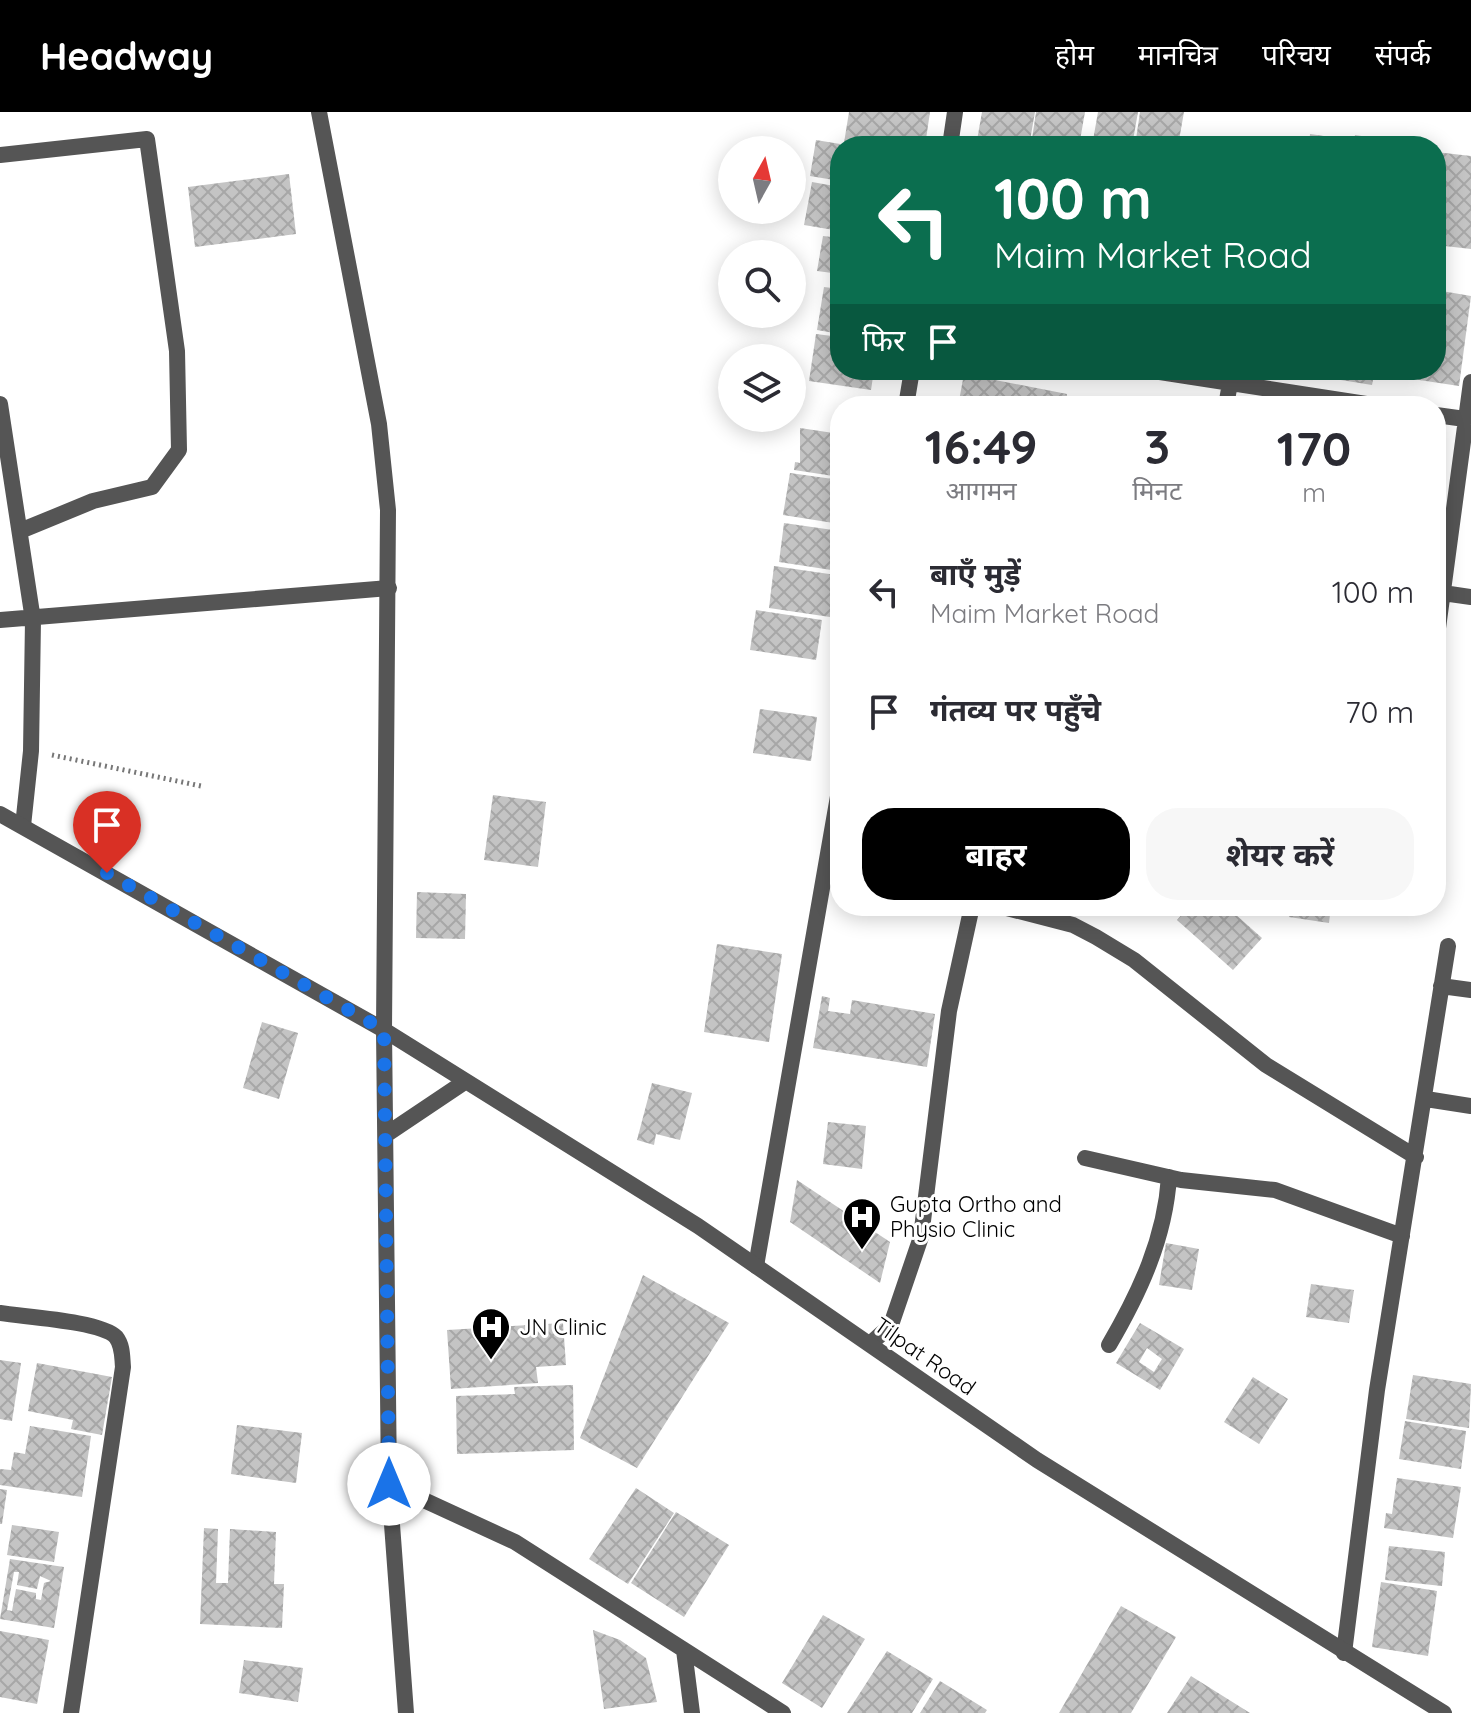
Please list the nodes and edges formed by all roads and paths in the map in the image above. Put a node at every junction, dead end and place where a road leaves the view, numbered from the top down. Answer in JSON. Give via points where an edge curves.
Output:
{"nodes":[{"id":1,"x":319,"y":112,"type":"edge"},
{"id":2,"x":955,"y":112,"type":"edge"},
{"id":3,"x":951,"y":136,"type":"edge"},
{"id":4,"x":0,"y":155,"type":"edge"},
{"id":5,"x":1211,"y":380,"type":"edge"},
{"id":6,"x":1471,"y":382,"type":"edge"},
{"id":7,"x":1230,"y":383,"type":"junction"},
{"id":8,"x":1228,"y":396,"type":"edge"},
{"id":9,"x":1314,"y":396,"type":"edge"},
{"id":10,"x":0,"y":404,"type":"edge"},
{"id":11,"x":1446,"y":416,"type":"edge"},
{"id":12,"x":1465,"y":419,"type":"junction"},
{"id":13,"x":20,"y":531,"type":"junction"},
{"id":14,"x":1446,"y":569,"type":"edge"},
{"id":15,"x":389,"y":588,"type":"junction"},
{"id":16,"x":1446,"y":593,"type":"edge"},
{"id":17,"x":1471,"y":597,"type":"edge"},
{"id":18,"x":0,"y":620,"type":"edge"},
{"id":19,"x":33,"y":620,"type":"junction"},
{"id":20,"x":31,"y":751,"type":"junction"},
{"id":21,"x":201,"y":786,"type":"dead end"},
{"id":22,"x":0,"y":814,"type":"edge"},
{"id":23,"x":23,"y":826,"type":"junction"},
{"id":24,"x":830,"y":885,"type":"edge"},
{"id":25,"x":970,"y":916,"type":"edge"},
{"id":26,"x":1038,"y":916,"type":"edge"},
{"id":27,"x":1448,"y":946,"type":"dead end"},
{"id":28,"x":1441,"y":986,"type":"junction"},
{"id":29,"x":1471,"y":990,"type":"edge"},
{"id":30,"x":384,"y":1030,"type":"junction"},
{"id":31,"x":466,"y":1081,"type":"junction"},
{"id":32,"x":1426,"y":1099,"type":"junction"},
{"id":33,"x":1471,"y":1106,"type":"edge"},
{"id":34,"x":387,"y":1134,"type":"junction"},
{"id":35,"x":1416,"y":1157,"type":"junction"},
{"id":36,"x":1085,"y":1158,"type":"dead end"},
{"id":37,"x":1169,"y":1177,"type":"junction"},
{"id":38,"x":1402,"y":1236,"type":"junction"},
{"id":39,"x":756,"y":1266,"type":"junction"},
{"id":40,"x":0,"y":1313,"type":"edge"},
{"id":41,"x":870,"y":1344,"type":"junction"},
{"id":42,"x":1109,"y":1345,"type":"dead end"},
{"id":43,"x":389,"y":1484,"type":"junction"},
{"id":44,"x":684,"y":1650,"type":"junction"},
{"id":45,"x":1344,"y":1653,"type":"junction"},
{"id":46,"x":1419,"y":1706,"type":"edge"},
{"id":47,"x":71,"y":1713,"type":"edge"},
{"id":48,"x":406,"y":1713,"type":"edge"},
{"id":49,"x":692,"y":1713,"type":"edge"},
{"id":50,"x":783,"y":1713,"type":"edge"},
{"id":51,"x":1444,"y":1713,"type":"edge"}],
"edges":[{"from":1,"to":15,"type":"street","via":[[379,424]]},
{"from":2,"to":3,"type":"street"},
{"from":4,"to":13,"type":"street","via":[[147,139],[177,351],[179,450],[152,487],[93,501]]},
{"from":5,"to":7,"type":"street"},
{"from":6,"to":12,"type":"street"},
{"from":7,"to":8,"type":"street"},
{"from":7,"to":9,"type":"street"},
{"from":10,"to":13,"type":"street"},
{"from":11,"to":12,"type":"street"},
{"from":12,"to":14,"type":"street"},
{"from":13,"to":19,"type":"street"},
{"from":15,"to":19,"type":"street"},
{"from":15,"to":30,"type":"street"},
{"from":16,"to":17,"type":"street"},
{"from":18,"to":19,"type":"street"},
{"from":19,"to":20,"type":"street"},
{"from":20,"to":21,"type":"path"},
{"from":20,"to":23,"type":"street"},
{"from":22,"to":23,"type":"street","name":"Tilpat Road"},
{"from":23,"to":30,"type":"street","name":"Tilpat Road"},
{"from":24,"to":39,"type":"street"},
{"from":25,"to":41,"type":"street","via":[[949,1011],[921,1237],[891,1325]]},
{"from":26,"to":35,"type":"street","via":[[1073,925],[1121,952],[1266,1065]]},
{"from":27,"to":28,"type":"street"},
{"from":28,"to":29,"type":"street"},
{"from":28,"to":32,"type":"street"},
{"from":30,"to":31,"type":"street","name":"Tilpat Road"},
{"from":30,"to":34,"type":"street"},
{"from":31,"to":34,"type":"street"},
{"from":31,"to":39,"type":"street","name":"Tilpat Road"},
{"from":32,"to":33,"type":"street"},
{"from":32,"to":35,"type":"street"},
{"from":34,"to":43,"type":"street"},
{"from":35,"to":38,"type":"street"},
{"from":36,"to":37,"type":"street"},
{"from":37,"to":38,"type":"street","via":[[1275,1190]]},
{"from":37,"to":42,"type":"street","via":[[1167,1206],[1151,1262]]},
{"from":38,"to":45,"type":"street"},
{"from":39,"to":41,"type":"street","name":"Tilpat Road"},
{"from":40,"to":47,"type":"street","via":[[99,1328],[122,1348]]},
{"from":41,"to":45,"type":"street","name":"Tilpat Road","via":[[1037,1460]]},
{"from":43,"to":44,"type":"street","via":[[515,1542]]},
{"from":43,"to":48,"type":"street"},
{"from":44,"to":49,"type":"street"},
{"from":44,"to":50,"type":"street"},
{"from":45,"to":46,"type":"street","name":"Tilpat Road"},
{"from":46,"to":51,"type":"street","name":"Tilpat Road"}]}
